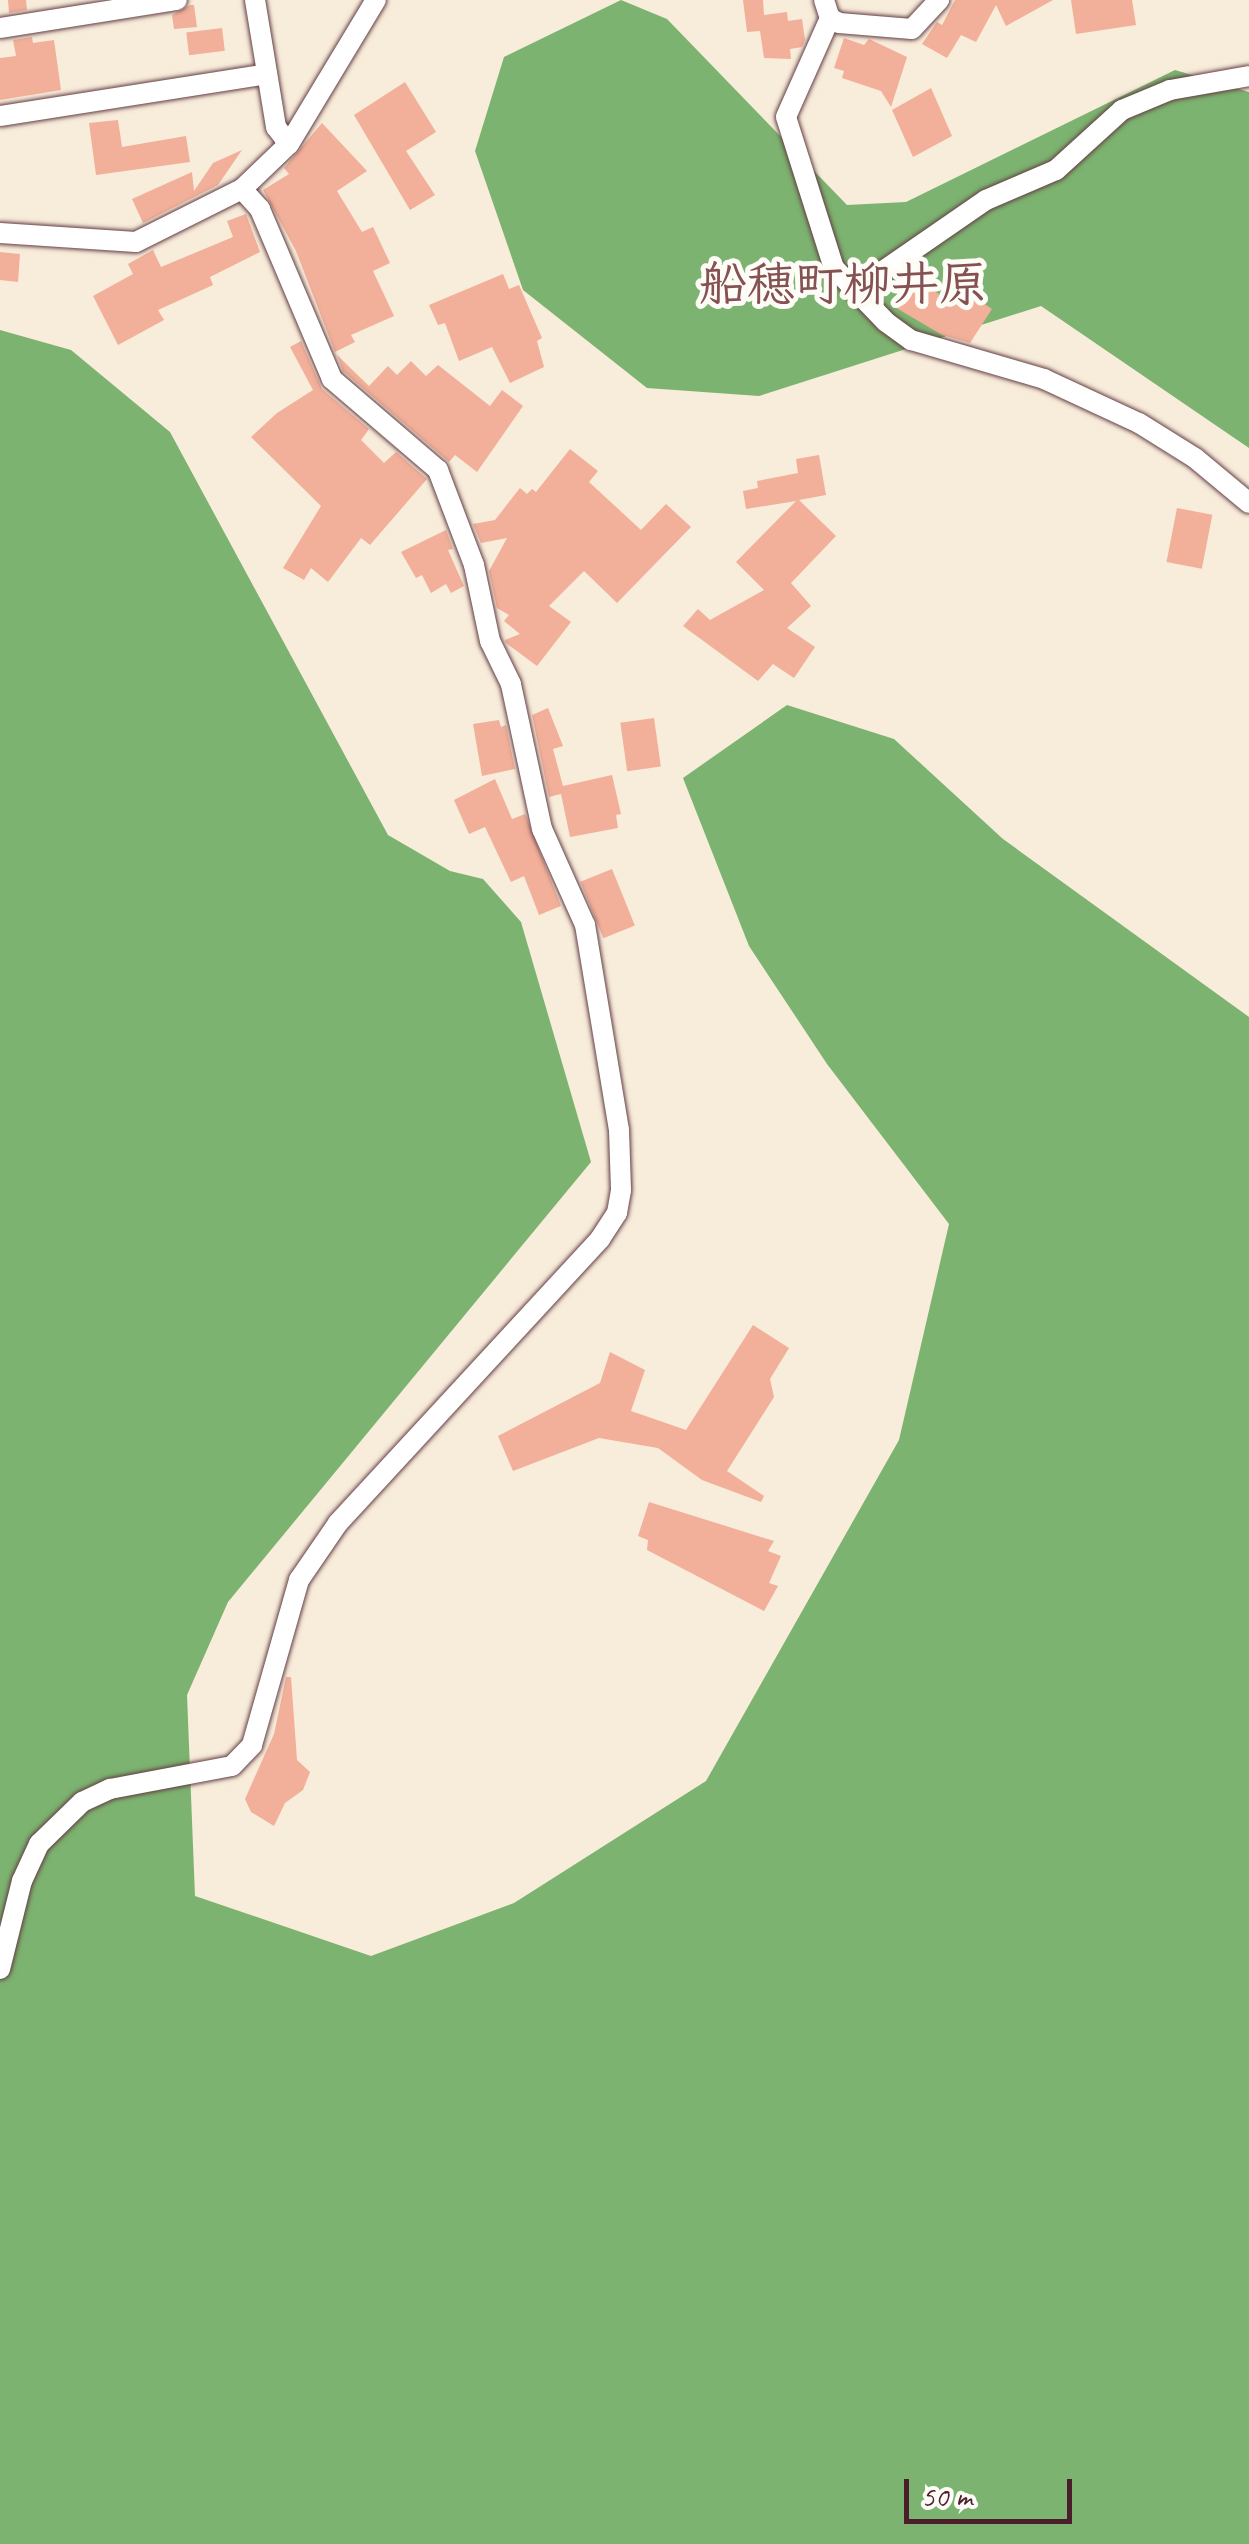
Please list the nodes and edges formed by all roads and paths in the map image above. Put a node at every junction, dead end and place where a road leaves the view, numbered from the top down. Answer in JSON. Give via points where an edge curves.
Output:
{"nodes":[{"id":1,"x":177,"y":0,"type":"edge"},
{"id":2,"x":254,"y":0,"type":"edge"},
{"id":3,"x":376,"y":0,"type":"edge"},
{"id":4,"x":939,"y":0,"type":"edge"},
{"id":5,"x":827,"y":9,"type":"edge"},
{"id":6,"x":0,"y":28,"type":"edge"},
{"id":7,"x":268,"y":74,"type":"junction"},
{"id":8,"x":1249,"y":76,"type":"edge"},
{"id":9,"x":0,"y":116,"type":"edge"},
{"id":10,"x":289,"y":144,"type":"junction"},
{"id":11,"x":242,"y":190,"type":"junction"},
{"id":12,"x":0,"y":233,"type":"edge"},
{"id":13,"x":860,"y":295,"type":"junction"},
{"id":14,"x":1249,"y":503,"type":"edge"},
{"id":15,"x":0,"y":1969,"type":"edge"}],
"edges":[{"from":1,"to":6,"type":"street"},
{"from":2,"to":7,"type":"street"},
{"from":3,"to":10,"type":"street"},
{"from":4,"to":5,"type":"street","via":[[912,29],[840,23]]},
{"from":5,"to":13,"type":"street","via":[[786,117],[834,268]]},
{"from":7,"to":9,"type":"street"},
{"from":7,"to":10,"type":"street","via":[[276,127]]},
{"from":8,"to":13,"type":"street","via":[[1170,90],[1122,110],[1056,170],[986,200],[882,271]]},
{"from":10,"to":11,"type":"street"},
{"from":11,"to":12,"type":"street","via":[[136,242]]},
{"from":11,"to":15,"type":"street","via":[[260,209],[332,380],[438,470],[474,565],[490,641],[510,684],[542,829],[585,925],[619,1130],[621,1190],[617,1213],[600,1240],[338,1523],[308,1566],[288,1604],[252,1745],[232,1766],[110,1789],[82,1802],[38,1844]]},
{"from":13,"to":14,"type":"street","via":[[911,340],[1044,379],[1139,423],[1196,458]]}]}
